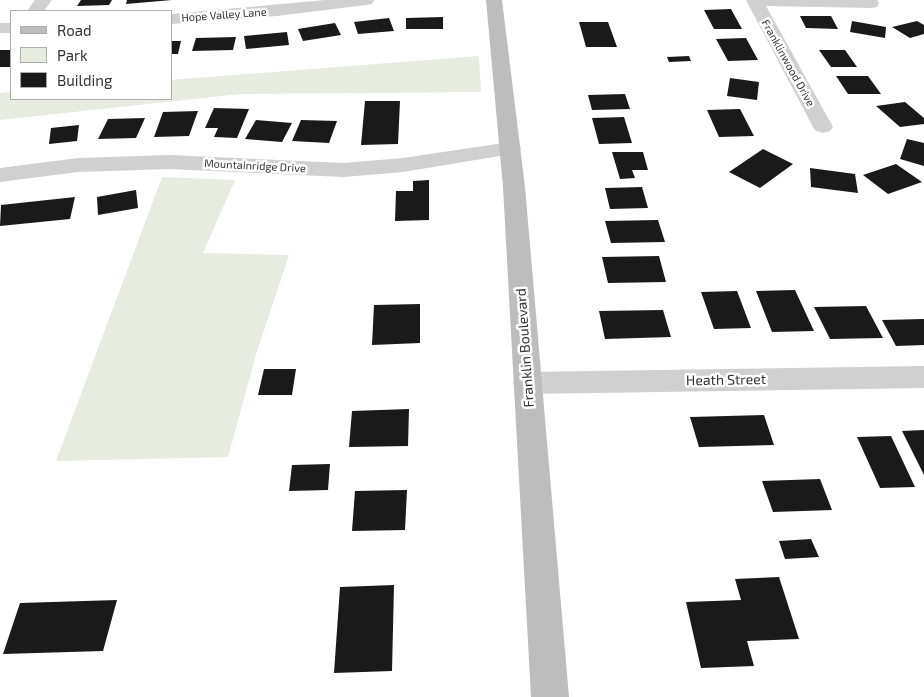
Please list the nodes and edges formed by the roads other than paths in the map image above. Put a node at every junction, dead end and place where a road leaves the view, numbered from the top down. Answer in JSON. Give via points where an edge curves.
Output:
{"nodes":[{"id":1,"x":44,"y":0,"type":"edge"},
{"id":2,"x":366,"y":0,"type":"edge"},
{"id":3,"x":494,"y":0,"type":"edge"},
{"id":4,"x":754,"y":1,"type":"edge"},
{"id":5,"x":870,"y":4,"type":"dead end"},
{"id":6,"x":252,"y":7,"type":"edge"},
{"id":7,"x":36,"y":10,"type":"edge"},
{"id":8,"x":172,"y":19,"type":"edge"},
{"id":9,"x":823,"y":127,"type":"dead end"},
{"id":10,"x":510,"y":148,"type":"junction"},
{"id":11,"x":0,"y":174,"type":"edge"},
{"id":12,"x":924,"y":377,"type":"edge"},
{"id":13,"x":528,"y":382,"type":"junction"},
{"id":14,"x":550,"y":697,"type":"edge"}],
"edges":[{"from":1,"to":7,"type":"street"},
{"from":2,"to":6,"type":"street","name":"Hope Valley Lane"},
{"from":3,"to":10,"type":"street","name":"Franklin Boulevard"},
{"from":4,"to":5,"type":"street"},
{"from":4,"to":9,"type":"street","name":"Franklinwood Drive"},
{"from":6,"to":8,"type":"street","name":"Hope Valley Lane"},
{"from":10,"to":11,"type":"street","name":"Mountainridge Drive","via":[[403,165],[343,170],[170,162],[78,165]]},
{"from":10,"to":13,"type":"street","name":"Franklin Boulevard"},
{"from":12,"to":13,"type":"street","name":"Heath Street"},
{"from":13,"to":14,"type":"street","name":"Franklin Boulevard"}]}
